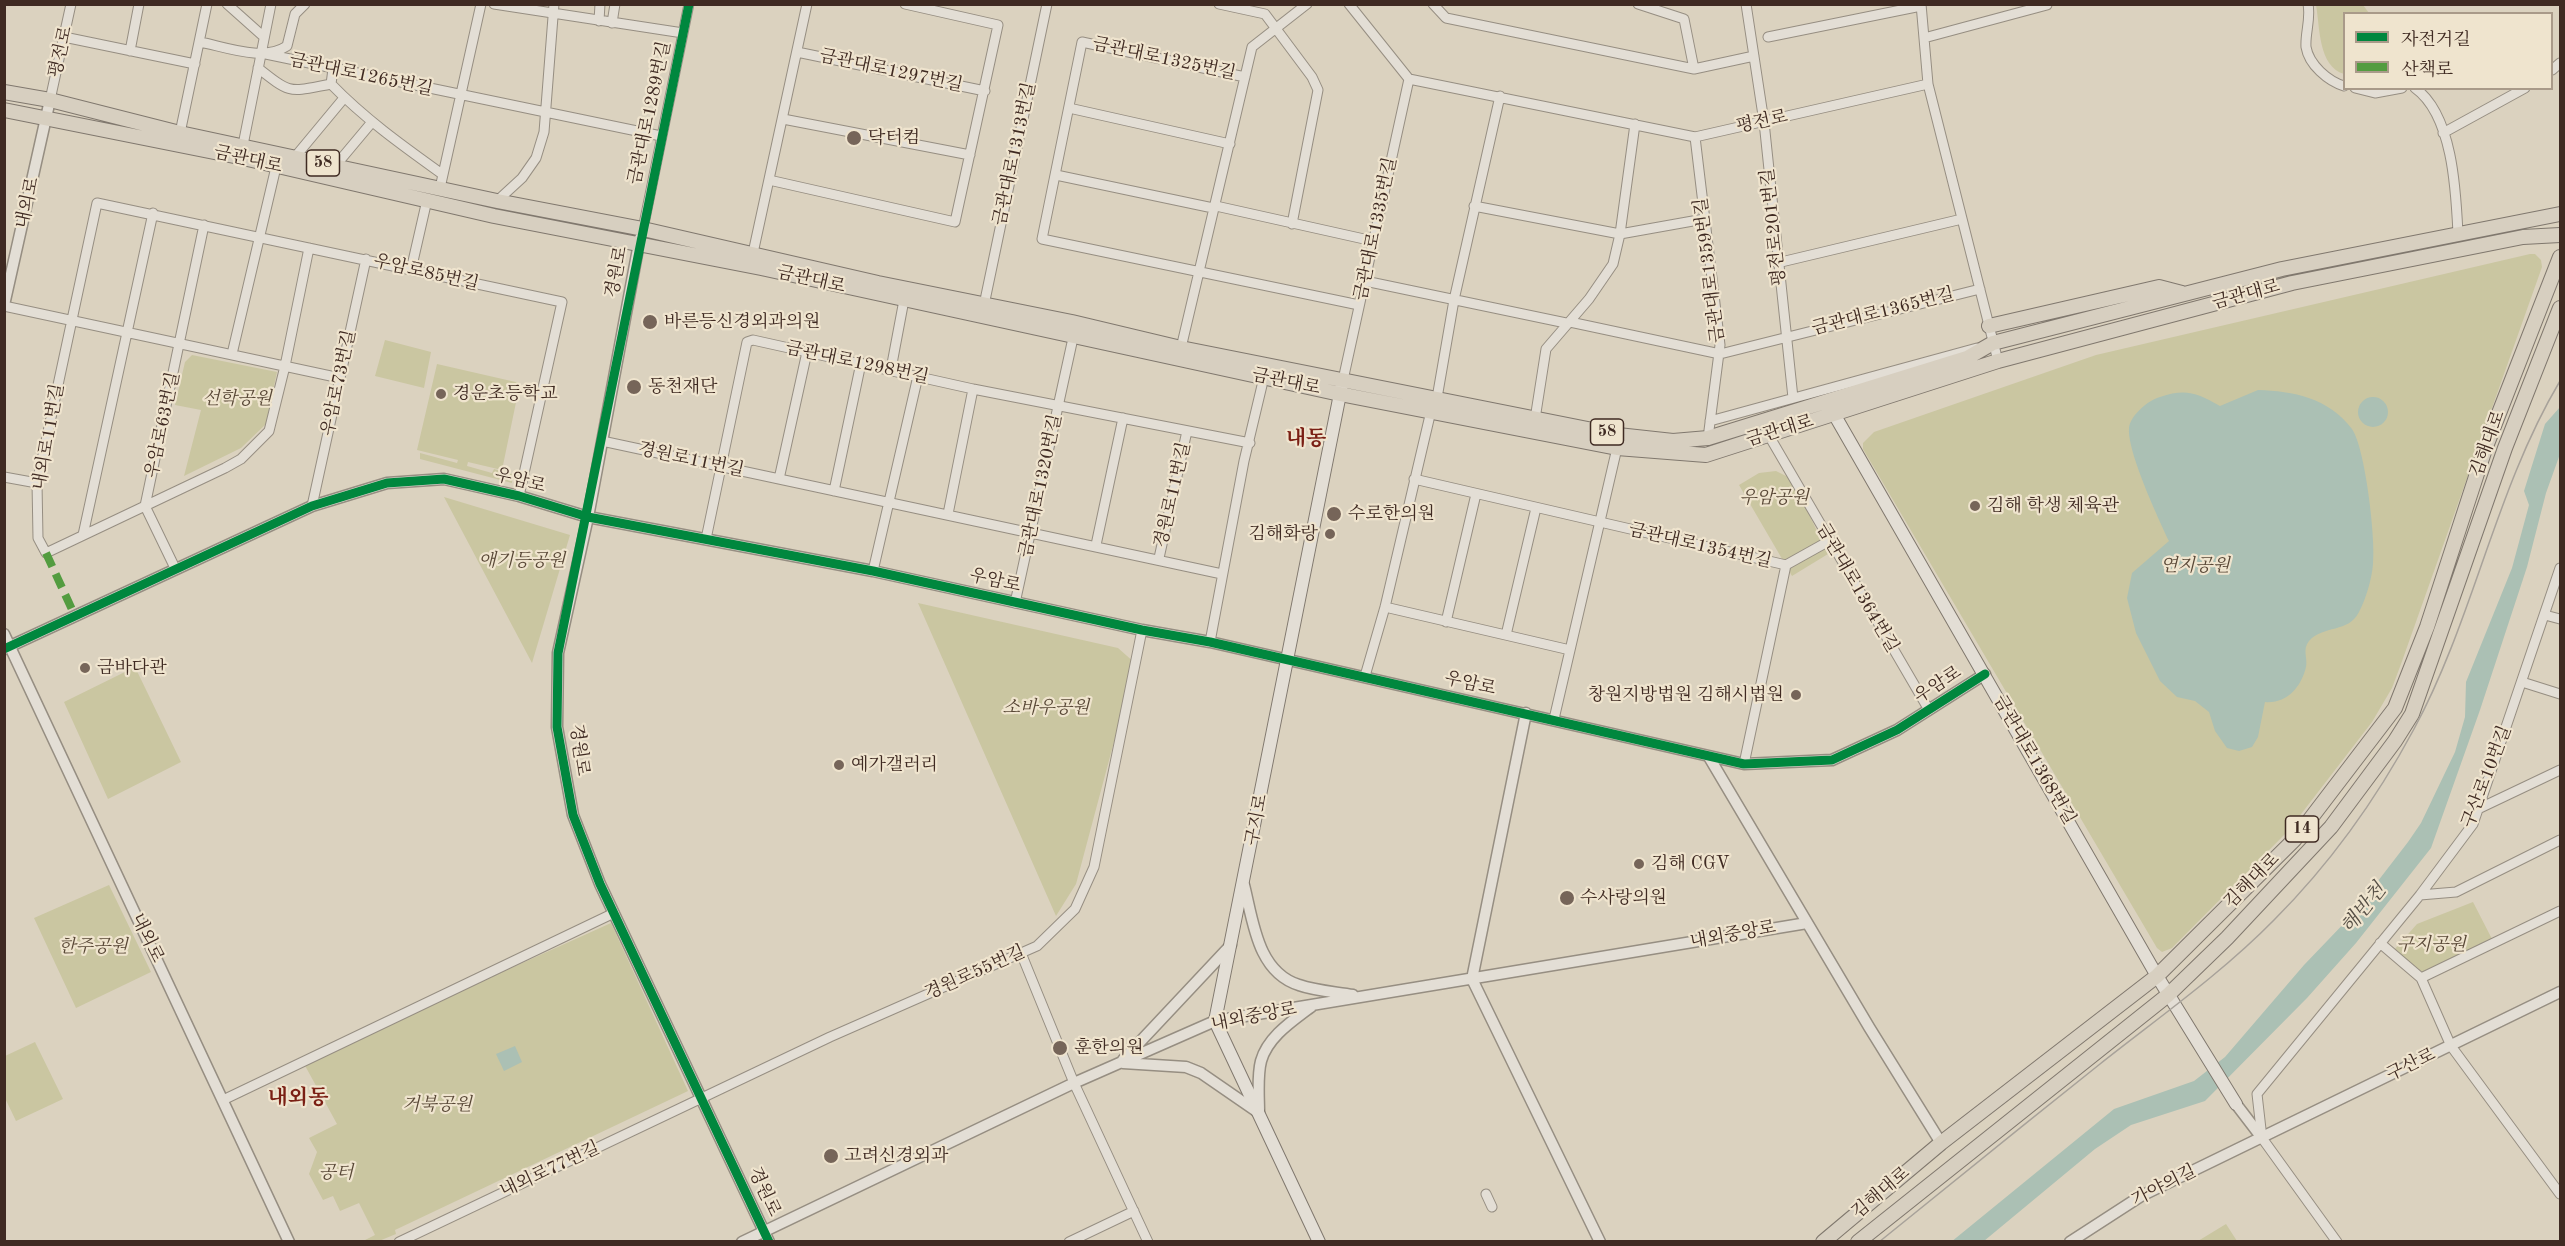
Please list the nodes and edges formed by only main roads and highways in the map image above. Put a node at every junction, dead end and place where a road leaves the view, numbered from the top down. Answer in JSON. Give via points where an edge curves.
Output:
{"nodes":[{"id":1,"x":4,"y":92,"type":"edge"},
{"id":2,"x":4,"y":110,"type":"edge"},
{"id":3,"x":2560,"y":214,"type":"edge"},
{"id":4,"x":2560,"y":235,"type":"edge"},
{"id":5,"x":2560,"y":257,"type":"edge"},
{"id":6,"x":2184,"y":293,"type":"junction"},
{"id":7,"x":2560,"y":308,"type":"edge"},
{"id":8,"x":1989,"y":326,"type":"road end"},
{"id":9,"x":1343,"y":380,"type":"junction"},
{"id":10,"x":1340,"y":394,"type":"junction"},
{"id":11,"x":1827,"y":400,"type":"junction"},
{"id":12,"x":1434,"y":405,"type":"junction"},
{"id":13,"x":1835,"y":414,"type":"junction"},
{"id":14,"x":2157,"y":976,"type":"junction"},
{"id":15,"x":2168,"y":995,"type":"junction"},
{"id":16,"x":2236,"y":1104,"type":"road end"},
{"id":17,"x":1319,"y":1242,"type":"edge"},
{"id":18,"x":1824,"y":1242,"type":"edge"},
{"id":19,"x":1858,"y":1242,"type":"edge"}],
"edges":[{"from":1,"to":9,"type":"main road","name":"금관대로","number":"58","via":[[295,157],[441,181],[497,201]]},
{"from":2,"to":10,"type":"main road","name":"금관대로","number":"58"},
{"from":3,"to":6,"type":"main road","name":"금관대로","number":"58","via":[[2282,269]]},
{"from":4,"to":13,"type":"main road","name":"금관대로","via":[[2523,237],[2292,283],[1998,362]]},
{"from":5,"to":14,"type":"main road","name":"김해대로","number":"14","via":[[2485,449],[2427,627],[2395,708],[2295,839]]},
{"from":6,"to":8,"type":"main road","via":[[2158,287]]},
{"from":6,"to":11,"type":"main road","name":"금관대로","number":"58","via":[[1993,343],[1967,358]]},
{"from":7,"to":15,"type":"main road","name":"김해대로","via":[[2505,448],[2412,714],[2331,827]]},
{"from":9,"to":10,"type":"main road","name":"구지로"},
{"from":9,"to":12,"type":"main road","name":"금관대로","number":"58"},
{"from":10,"to":12,"type":"main road","name":"금관대로"},
{"from":10,"to":17,"type":"main road","name":"구지로","via":[[1215,1021]]},
{"from":11,"to":12,"type":"main road","name":"금관대로","number":"58","via":[[1708,438],[1673,441]]},
{"from":11,"to":13,"type":"main road","name":"금관대로1368번길"},
{"from":12,"to":13,"type":"main road","name":"금관대로","via":[[1617,448],[1706,455]]},
{"from":13,"to":14,"type":"main road","name":"금관대로1368번길"},
{"from":14,"to":15,"type":"main road","name":"금관대로1368번길"},
{"from":14,"to":18,"type":"main road","name":"김해대로","number":"14","via":[[1941,1143]]},
{"from":15,"to":16,"type":"main road","name":"금관대로1368번길"},
{"from":15,"to":19,"type":"main road","name":"김해대로"}]}
